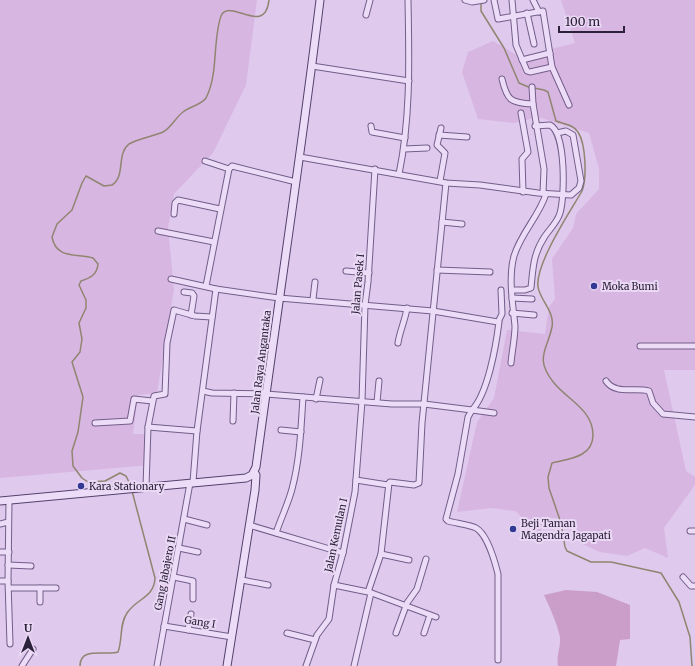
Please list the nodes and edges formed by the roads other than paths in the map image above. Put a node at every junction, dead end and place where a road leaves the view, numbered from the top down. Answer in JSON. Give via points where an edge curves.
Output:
{"nodes":[{"id":1,"x":320,"y":0,"type":"edge"},
{"id":2,"x":370,"y":0,"type":"edge"},
{"id":3,"x":408,"y":0,"type":"edge"},
{"id":4,"x":464,"y":0,"type":"edge"},
{"id":5,"x":484,"y":0,"type":"edge"},
{"id":6,"x":494,"y":0,"type":"edge"},
{"id":7,"x":512,"y":0,"type":"edge"},
{"id":8,"x":533,"y":0,"type":"edge"},
{"id":9,"x":539,"y":12,"type":"junction"},
{"id":10,"x":527,"y":14,"type":"junction"},
{"id":11,"x":366,"y":15,"type":"dead end"},
{"id":12,"x":514,"y":17,"type":"junction"},
{"id":13,"x":534,"y":44,"type":"dead end"},
{"id":14,"x":550,"y":53,"type":"junction"},
{"id":15,"x":522,"y":60,"type":"junction"},
{"id":16,"x":312,"y":66,"type":"junction"},
{"id":17,"x":552,"y":67,"type":"junction"},
{"id":18,"x":502,"y":79,"type":"dead end"},
{"id":19,"x":409,"y":81,"type":"junction"},
{"id":20,"x":532,"y":87,"type":"dead end"},
{"id":21,"x":532,"y":104,"type":"junction"},
{"id":22,"x":569,"y":105,"type":"dead end"},
{"id":23,"x":521,"y":113,"type":"dead end"},
{"id":24,"x":371,"y":126,"type":"dead end"},
{"id":25,"x":535,"y":126,"type":"junction"},
{"id":26,"x":441,"y":128,"type":"dead end"},
{"id":27,"x":557,"y":133,"type":"junction"},
{"id":28,"x":439,"y":135,"type":"junction"},
{"id":29,"x":467,"y":137,"type":"dead end"},
{"id":30,"x":405,"y":138,"type":"junction"},
{"id":31,"x":427,"y":148,"type":"dead end"},
{"id":32,"x":404,"y":149,"type":"junction"},
{"id":33,"x":300,"y":157,"type":"junction"},
{"id":34,"x":205,"y":161,"type":"dead end"},
{"id":35,"x":229,"y":169,"type":"junction"},
{"id":36,"x":374,"y":169,"type":"junction"},
{"id":37,"x":399,"y":174,"type":"junction"},
{"id":38,"x":296,"y":182,"type":"junction"},
{"id":39,"x":443,"y":182,"type":"junction"},
{"id":40,"x":523,"y":192,"type":"junction"},
{"id":41,"x":540,"y":193,"type":"junction"},
{"id":42,"x":563,"y":195,"type":"junction"},
{"id":43,"x":220,"y":209,"type":"junction"},
{"id":44,"x":174,"y":214,"type":"dead end"},
{"id":45,"x":442,"y":222,"type":"junction"},
{"id":46,"x":462,"y":224,"type":"dead end"},
{"id":47,"x":158,"y":232,"type":"dead end"},
{"id":48,"x":214,"y":242,"type":"junction"},
{"id":49,"x":437,"y":270,"type":"junction"},
{"id":50,"x":346,"y":271,"type":"dead end"},
{"id":51,"x":490,"y":272,"type":"dead end"},
{"id":52,"x":369,"y":273,"type":"junction"},
{"id":53,"x":171,"y":279,"type":"dead end"},
{"id":54,"x":315,"y":282,"type":"dead end"},
{"id":55,"x":206,"y":286,"type":"junction"},
{"id":56,"x":216,"y":288,"type":"junction"},
{"id":57,"x":501,"y":290,"type":"dead end"},
{"id":58,"x":512,"y":290,"type":"junction"},
{"id":59,"x":184,"y":292,"type":"dead end"},
{"id":60,"x":279,"y":298,"type":"junction"},
{"id":61,"x":512,"y":298,"type":"junction"},
{"id":62,"x":532,"y":299,"type":"dead end"},
{"id":63,"x":313,"y":300,"type":"junction"},
{"id":64,"x":365,"y":305,"type":"junction"},
{"id":65,"x":407,"y":308,"type":"junction"},
{"id":66,"x":433,"y":311,"type":"junction"},
{"id":67,"x":512,"y":313,"type":"junction"},
{"id":68,"x":191,"y":315,"type":"junction"},
{"id":69,"x":534,"y":315,"type":"dead end"},
{"id":70,"x":212,"y":317,"type":"junction"},
{"id":71,"x":499,"y":322,"type":"junction"},
{"id":72,"x":398,"y":343,"type":"dead end"},
{"id":73,"x":640,"y":346,"type":"dead end"},
{"id":74,"x":695,"y":346,"type":"edge"},
{"id":75,"x":511,"y":363,"type":"dead end"},
{"id":76,"x":320,"y":380,"type":"dead end"},
{"id":77,"x":379,"y":381,"type":"dead end"},
{"id":78,"x":606,"y":381,"type":"dead end"},
{"id":79,"x":203,"y":391,"type":"junction"},
{"id":80,"x":234,"y":393,"type":"junction"},
{"id":81,"x":266,"y":394,"type":"junction"},
{"id":82,"x":303,"y":397,"type":"junction"},
{"id":83,"x":316,"y":398,"type":"junction"},
{"id":84,"x":152,"y":400,"type":"junction"},
{"id":85,"x":362,"y":401,"type":"junction"},
{"id":86,"x":377,"y":402,"type":"junction"},
{"id":87,"x":424,"y":404,"type":"junction"},
{"id":88,"x":472,"y":410,"type":"junction"},
{"id":89,"x":494,"y":414,"type":"dead end"},
{"id":90,"x":695,"y":417,"type":"edge"},
{"id":91,"x":233,"y":421,"type":"dead end"},
{"id":92,"x":95,"y":423,"type":"dead end"},
{"id":93,"x":148,"y":427,"type":"junction"},
{"id":94,"x":281,"y":430,"type":"dead end"},
{"id":95,"x":197,"y":431,"type":"junction"},
{"id":96,"x":301,"y":432,"type":"junction"},
{"id":97,"x":254,"y":472,"type":"junction"},
{"id":98,"x":356,"y":480,"type":"junction"},
{"id":99,"x":192,"y":483,"type":"junction"},
{"id":100,"x":144,"y":484,"type":"junction"},
{"id":101,"x":388,"y":485,"type":"junction"},
{"id":102,"x":9,"y":500,"type":"junction"},
{"id":103,"x":0,"y":501,"type":"edge"},
{"id":104,"x":184,"y":519,"type":"junction"},
{"id":105,"x":8,"y":522,"type":"junction"},
{"id":106,"x":0,"y":524,"type":"edge"},
{"id":107,"x":207,"y":525,"type":"dead end"},
{"id":108,"x":252,"y":526,"type":"junction"},
{"id":109,"x":276,"y":533,"type":"junction"},
{"id":110,"x":179,"y":548,"type":"junction"},
{"id":111,"x":0,"y":552,"type":"edge"},
{"id":112,"x":9,"y":552,"type":"junction"},
{"id":113,"x":198,"y":552,"type":"dead end"},
{"id":114,"x":343,"y":553,"type":"junction"},
{"id":115,"x":381,"y":554,"type":"junction"},
{"id":116,"x":426,"y":559,"type":"dead end"},
{"id":117,"x":409,"y":560,"type":"dead end"},
{"id":118,"x":8,"y":565,"type":"junction"},
{"id":119,"x":31,"y":566,"type":"dead end"},
{"id":120,"x":174,"y":577,"type":"junction"},
{"id":121,"x":683,"y":578,"type":"dead end"},
{"id":122,"x":242,"y":580,"type":"junction"},
{"id":123,"x":0,"y":581,"type":"edge"},
{"id":124,"x":8,"y":582,"type":"junction"},
{"id":125,"x":268,"y":585,"type":"dead end"},
{"id":126,"x":334,"y":585,"type":"junction"},
{"id":127,"x":695,"y":586,"type":"edge"},
{"id":128,"x":9,"y":588,"type":"junction"},
{"id":129,"x":40,"y":588,"type":"junction"},
{"id":130,"x":56,"y":588,"type":"dead end"},
{"id":131,"x":369,"y":592,"type":"junction"},
{"id":132,"x":193,"y":599,"type":"dead end"},
{"id":133,"x":40,"y":602,"type":"dead end"},
{"id":134,"x":406,"y":607,"type":"junction"},
{"id":135,"x":191,"y":614,"type":"dead end"},
{"id":136,"x":164,"y":626,"type":"junction"},
{"id":137,"x":188,"y":630,"type":"junction"},
{"id":138,"x":287,"y":633,"type":"dead end"},
{"id":139,"x":396,"y":633,"type":"dead end"},
{"id":140,"x":424,"y":633,"type":"dead end"},
{"id":141,"x":232,"y":637,"type":"junction"},
{"id":142,"x":315,"y":640,"type":"junction"},
{"id":143,"x":10,"y":644,"type":"dead end"},
{"id":144,"x":33,"y":649,"type":"dead end"},
{"id":145,"x":498,"y":660,"type":"dead end"},
{"id":146,"x":22,"y":666,"type":"edge"},
{"id":147,"x":157,"y":666,"type":"edge"},
{"id":148,"x":227,"y":666,"type":"edge"},
{"id":149,"x":306,"y":666,"type":"edge"},
{"id":150,"x":354,"y":666,"type":"edge"}],
"edges":[{"from":1,"to":16,"type":"main road","name":"Jalan Raya Angantaka"},
{"from":2,"to":11,"type":"street"},
{"from":3,"to":19,"type":"street"},
{"from":4,"to":5,"type":"street"},
{"from":6,"to":12,"type":"street","via":[[497,19]]},
{"from":7,"to":12,"type":"street"},
{"from":8,"to":9,"type":"street"},
{"from":9,"to":10,"type":"street"},
{"from":9,"to":14,"type":"street","via":[[544,12]]},
{"from":10,"to":12,"type":"street"},
{"from":10,"to":13,"type":"street"},
{"from":12,"to":15,"type":"street","via":[[516,45]]},
{"from":14,"to":15,"type":"street"},
{"from":14,"to":17,"type":"street"},
{"from":15,"to":17,"type":"street","via":[[528,72]]},
{"from":16,"to":19,"type":"street"},
{"from":16,"to":33,"type":"main road","name":"Jalan Raya Angantaka"},
{"from":17,"to":22,"type":"street"},
{"from":18,"to":21,"type":"street","via":[[505,92],[510,99],[518,103]]},
{"from":19,"to":30,"type":"street"},
{"from":20,"to":21,"type":"street"},
{"from":21,"to":25,"type":"street"},
{"from":23,"to":40,"type":"street","via":[[528,152],[522,159]]},
{"from":24,"to":30,"type":"street","via":[[372,132]]},
{"from":25,"to":27,"type":"street","via":[[550,125]]},
{"from":25,"to":41,"type":"street","via":[[544,169]]},
{"from":26,"to":28,"type":"street"},
{"from":27,"to":42,"type":"street","via":[[565,176]]},
{"from":27,"to":42,"type":"street","via":[[566,131],[573,136],[581,181],[574,194]]},
{"from":28,"to":29,"type":"street"},
{"from":28,"to":39,"type":"street","via":[[438,147],[444,151]]},
{"from":30,"to":32,"type":"street"},
{"from":31,"to":32,"type":"street"},
{"from":32,"to":37,"type":"street"},
{"from":33,"to":36,"type":"street"},
{"from":33,"to":38,"type":"main road","name":"Jalan Raya Angantaka"},
{"from":34,"to":35,"type":"street"},
{"from":35,"to":38,"type":"street","via":[[232,166]]},
{"from":35,"to":43,"type":"street"},
{"from":36,"to":37,"type":"street"},
{"from":36,"to":52,"type":"street","name":"Jalan Pasek I"},
{"from":37,"to":39,"type":"street"},
{"from":38,"to":60,"type":"main road","name":"Jalan Raya Angantaka"},
{"from":39,"to":40,"type":"street"},
{"from":39,"to":45,"type":"street"},
{"from":40,"to":41,"type":"street"},
{"from":41,"to":42,"type":"street"},
{"from":41,"to":58,"type":"street","via":[[542,205],[514,257]]},
{"from":42,"to":58,"type":"street","via":[[560,215],[544,237],[533,260],[531,288]]},
{"from":43,"to":44,"type":"street","via":[[178,200],[175,202]]},
{"from":43,"to":48,"type":"street"},
{"from":45,"to":46,"type":"street"},
{"from":45,"to":49,"type":"street"},
{"from":47,"to":48,"type":"street"},
{"from":48,"to":55,"type":"street"},
{"from":49,"to":51,"type":"street"},
{"from":49,"to":66,"type":"street"},
{"from":50,"to":52,"type":"street"},
{"from":52,"to":64,"type":"street","name":"Jalan Pasek I"},
{"from":53,"to":55,"type":"street"},
{"from":54,"to":63,"type":"street"},
{"from":55,"to":56,"type":"street"},
{"from":56,"to":60,"type":"street"},
{"from":56,"to":70,"type":"street","name":"Gang Jabajero II"},
{"from":57,"to":71,"type":"street","via":[[502,314]]},
{"from":58,"to":61,"type":"street"},
{"from":59,"to":68,"type":"street","via":[[192,293],[194,296]]},
{"from":60,"to":63,"type":"street"},
{"from":60,"to":81,"type":"main road","name":"Jalan Raya Angantaka"},
{"from":61,"to":62,"type":"street"},
{"from":61,"to":67,"type":"street"},
{"from":63,"to":64,"type":"street"},
{"from":64,"to":65,"type":"street"},
{"from":64,"to":85,"type":"street","name":"Jalan Pasek I"},
{"from":65,"to":66,"type":"street"},
{"from":65,"to":72,"type":"street"},
{"from":66,"to":71,"type":"street"},
{"from":66,"to":87,"type":"street"},
{"from":67,"to":69,"type":"street"},
{"from":67,"to":75,"type":"street","via":[[514,329]]},
{"from":68,"to":70,"type":"street"},
{"from":68,"to":84,"type":"street","via":[[174,310],[165,360],[165,394],[156,395]]},
{"from":70,"to":79,"type":"street","name":"Gang Jabajero II"},
{"from":71,"to":88,"type":"street","via":[[482,397]]},
{"from":73,"to":74,"type":"street"},
{"from":76,"to":83,"type":"street"},
{"from":77,"to":86,"type":"street"},
{"from":78,"to":90,"type":"street","via":[[620,389],[649,391],[653,403],[662,414]]},
{"from":79,"to":80,"type":"street"},
{"from":79,"to":95,"type":"street","name":"Gang Jabajero II"},
{"from":80,"to":81,"type":"street"},
{"from":80,"to":91,"type":"street"},
{"from":81,"to":82,"type":"street"},
{"from":81,"to":97,"type":"main road","name":"Jalan Raya Angantaka"},
{"from":82,"to":83,"type":"street"},
{"from":82,"to":96,"type":"street"},
{"from":83,"to":85,"type":"street"},
{"from":84,"to":92,"type":"street","via":[[134,399],[130,421]]},
{"from":84,"to":93,"type":"street"},
{"from":85,"to":86,"type":"street"},
{"from":85,"to":98,"type":"street","name":"Jalan Kemulan I"},
{"from":86,"to":87,"type":"street"},
{"from":87,"to":88,"type":"street"},
{"from":87,"to":101,"type":"street","via":[[419,483],[414,485],[390,482]]},
{"from":88,"to":89,"type":"street"},
{"from":88,"to":145,"type":"street","via":[[468,417],[458,474],[446,519],[477,528],[486,540],[496,563]]},
{"from":93,"to":95,"type":"street"},
{"from":93,"to":100,"type":"street"},
{"from":94,"to":96,"type":"street"},
{"from":95,"to":99,"type":"street","name":"Gang Jabajero II"},
{"from":96,"to":109,"type":"street","via":[[292,488]]},
{"from":97,"to":99,"type":"main road","via":[[246,478]]},
{"from":97,"to":108,"type":"main road","name":"Jalan Raya Angantaka","via":[[256,484]]},
{"from":98,"to":101,"type":"street"},
{"from":98,"to":114,"type":"street","name":"Jalan Kemulan I"},
{"from":99,"to":100,"type":"main road"},
{"from":99,"to":104,"type":"street","name":"Gang Jabajero II"},
{"from":100,"to":102,"type":"main road","via":[[130,488]]},
{"from":101,"to":115,"type":"street"},
{"from":102,"to":103,"type":"main road"},
{"from":102,"to":105,"type":"street"},
{"from":104,"to":107,"type":"street"},
{"from":104,"to":110,"type":"street","name":"Gang Jabajero II"},
{"from":105,"to":106,"type":"street"},
{"from":105,"to":112,"type":"street"},
{"from":108,"to":109,"type":"street"},
{"from":108,"to":122,"type":"main road","name":"Jalan Raya Angantaka"},
{"from":109,"to":114,"type":"street"},
{"from":110,"to":113,"type":"street"},
{"from":110,"to":120,"type":"street","name":"Gang Jabajero II"},
{"from":111,"to":112,"type":"street"},
{"from":112,"to":118,"type":"street"},
{"from":114,"to":126,"type":"street","name":"Jalan Kemulan I"},
{"from":115,"to":117,"type":"street"},
{"from":115,"to":131,"type":"street"},
{"from":116,"to":134,"type":"street","via":[[417,589]]},
{"from":118,"to":119,"type":"street"},
{"from":118,"to":124,"type":"street"},
{"from":120,"to":132,"type":"street","via":[[193,581]]},
{"from":120,"to":136,"type":"street","name":"Gang Jabajero II"},
{"from":121,"to":127,"type":"street","via":[[691,586]]},
{"from":122,"to":125,"type":"street"},
{"from":122,"to":141,"type":"main road","name":"Jalan Raya Angantaka"},
{"from":123,"to":124,"type":"street"},
{"from":124,"to":128,"type":"street"},
{"from":126,"to":131,"type":"street"},
{"from":126,"to":142,"type":"street","name":"Jalan Kemulan I","via":[[329,619]]},
{"from":128,"to":129,"type":"street"},
{"from":128,"to":143,"type":"street"},
{"from":129,"to":130,"type":"street"},
{"from":129,"to":133,"type":"street"},
{"from":131,"to":134,"type":"street"},
{"from":131,"to":150,"type":"street"},
{"from":134,"to":139,"type":"street"},
{"from":134,"to":140,"type":"street","via":[[433,616]]},
{"from":135,"to":137,"type":"street"},
{"from":136,"to":137,"type":"street","name":"Gang I"},
{"from":136,"to":147,"type":"street","name":"Gang Jabajero II"},
{"from":137,"to":141,"type":"street","name":"Gang I"},
{"from":138,"to":142,"type":"street"},
{"from":141,"to":148,"type":"main road","name":"Jalan Raya Angantaka"},
{"from":142,"to":149,"type":"street","name":"Jalan Kemulan I"},
{"from":144,"to":146,"type":"street"}]}
